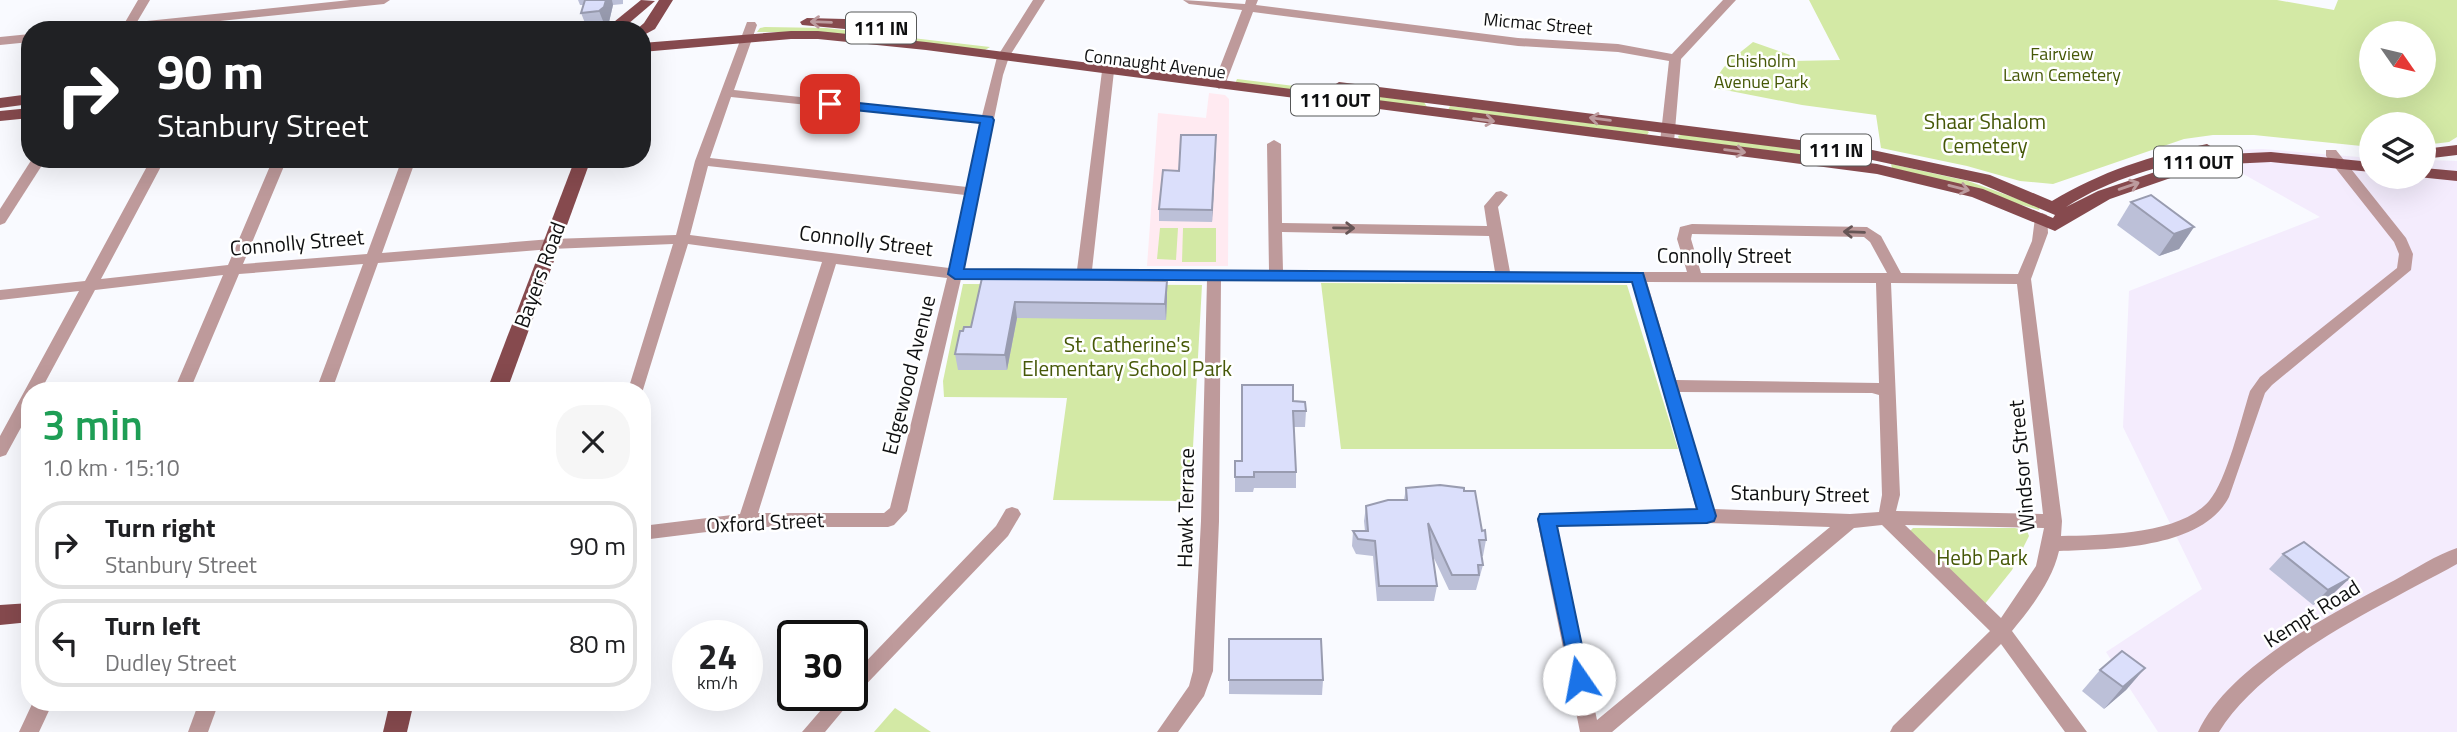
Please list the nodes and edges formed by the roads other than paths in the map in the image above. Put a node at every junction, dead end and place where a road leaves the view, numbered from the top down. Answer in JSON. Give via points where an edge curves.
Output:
{"nodes":[{"id":1,"x":144,"y":0,"type":"edge"},
{"id":2,"x":384,"y":0,"type":"edge"},
{"id":3,"x":648,"y":0,"type":"edge"},
{"id":4,"x":666,"y":0,"type":"edge"},
{"id":5,"x":1039,"y":0,"type":"edge"},
{"id":6,"x":1189,"y":0,"type":"edge"},
{"id":7,"x":1730,"y":0,"type":"edge"},
{"id":8,"x":1251,"y":4,"type":"edge"},
{"id":9,"x":132,"y":21,"type":"edge"},
{"id":10,"x":178,"y":21,"type":"edge"},
{"id":11,"x":625,"y":21,"type":"edge"},
{"id":12,"x":638,"y":21,"type":"edge"},
{"id":13,"x":651,"y":24,"type":"edge"},
{"id":14,"x":748,"y":31,"type":"junction"},
{"id":15,"x":651,"y":34,"type":"edge"},
{"id":16,"x":21,"y":38,"type":"edge"},
{"id":17,"x":0,"y":41,"type":"edge"},
{"id":18,"x":651,"y":47,"type":"edge"},
{"id":19,"x":1007,"y":52,"type":"junction"},
{"id":20,"x":1675,"y":58,"type":"junction"},
{"id":21,"x":1110,"y":65,"type":"junction"},
{"id":22,"x":1221,"y":79,"type":"junction"},
{"id":23,"x":724,"y":93,"type":"junction"},
{"id":24,"x":21,"y":100,"type":"edge"},
{"id":25,"x":0,"y":103,"type":"edge"},
{"id":26,"x":21,"y":114,"type":"edge"},
{"id":27,"x":0,"y":116,"type":"edge"},
{"id":28,"x":988,"y":120,"type":"junction"},
{"id":29,"x":1667,"y":135,"type":"junction"},
{"id":30,"x":1274,"y":144,"type":"dead end"},
{"id":31,"x":2457,"y":150,"type":"edge"},
{"id":32,"x":2436,"y":153,"type":"edge"},
{"id":33,"x":2338,"y":157,"type":"junction"},
{"id":34,"x":2359,"y":157,"type":"edge"},
{"id":35,"x":702,"y":161,"type":"junction"},
{"id":36,"x":2359,"y":163,"type":"edge"},
{"id":37,"x":2436,"y":165,"type":"edge"},
{"id":38,"x":2457,"y":167,"type":"edge"},
{"id":39,"x":33,"y":168,"type":"edge"},
{"id":40,"x":153,"y":168,"type":"edge"},
{"id":41,"x":276,"y":168,"type":"edge"},
{"id":42,"x":406,"y":168,"type":"edge"},
{"id":43,"x":580,"y":168,"type":"edge"},
{"id":44,"x":2436,"y":174,"type":"edge"},
{"id":45,"x":2457,"y":176,"type":"edge"},
{"id":46,"x":2003,"y":186,"type":"junction"},
{"id":47,"x":974,"y":192,"type":"junction"},
{"id":48,"x":2078,"y":192,"type":"junction"},
{"id":49,"x":1501,"y":195,"type":"dead end"},
{"id":50,"x":2052,"y":219,"type":"junction"},
{"id":51,"x":0,"y":220,"type":"edge"},
{"id":52,"x":1276,"y":227,"type":"junction"},
{"id":53,"x":1494,"y":231,"type":"junction"},
{"id":54,"x":682,"y":239,"type":"junction"},
{"id":55,"x":551,"y":244,"type":"junction"},
{"id":56,"x":831,"y":257,"type":"junction"},
{"id":57,"x":373,"y":258,"type":"junction"},
{"id":58,"x":236,"y":269,"type":"junction"},
{"id":59,"x":955,"y":274,"type":"junction"},
{"id":60,"x":1084,"y":274,"type":"junction"},
{"id":61,"x":1214,"y":275,"type":"junction"},
{"id":62,"x":1276,"y":276,"type":"junction"},
{"id":63,"x":1503,"y":276,"type":"junction"},
{"id":64,"x":1638,"y":276,"type":"junction"},
{"id":65,"x":1695,"y":276,"type":"junction"},
{"id":66,"x":1890,"y":277,"type":"junction"},
{"id":67,"x":2024,"y":279,"type":"junction"},
{"id":68,"x":90,"y":285,"type":"junction"},
{"id":69,"x":0,"y":295,"type":"edge"},
{"id":70,"x":37,"y":382,"type":"edge"},
{"id":71,"x":186,"y":382,"type":"edge"},
{"id":72,"x":327,"y":382,"type":"edge"},
{"id":73,"x":500,"y":382,"type":"edge"},
{"id":74,"x":638,"y":382,"type":"edge"},
{"id":75,"x":1671,"y":386,"type":"junction"},
{"id":76,"x":1886,"y":390,"type":"junction"},
{"id":77,"x":21,"y":412,"type":"edge"},
{"id":78,"x":0,"y":451,"type":"edge"},
{"id":79,"x":1012,"y":514,"type":"dead end"},
{"id":80,"x":1707,"y":516,"type":"junction"},
{"id":81,"x":1886,"y":518,"type":"junction"},
{"id":82,"x":747,"y":520,"type":"junction"},
{"id":83,"x":888,"y":520,"type":"joint"},
{"id":84,"x":1850,"y":521,"type":"junction"},
{"id":85,"x":2053,"y":522,"type":"junction"},
{"id":86,"x":651,"y":532,"type":"edge"},
{"id":87,"x":2051,"y":544,"type":"junction"},
{"id":88,"x":2457,"y":555,"type":"edge"},
{"id":89,"x":21,"y":613,"type":"edge"},
{"id":90,"x":0,"y":615,"type":"edge"},
{"id":91,"x":2001,"y":630,"type":"junction"},
{"id":92,"x":868,"y":672,"type":"edge"},
{"id":93,"x":39,"y":711,"type":"edge"},
{"id":94,"x":206,"y":711,"type":"edge"},
{"id":95,"x":400,"y":711,"type":"edge"},
{"id":96,"x":831,"y":711,"type":"edge"},
{"id":97,"x":29,"y":732,"type":"edge"},
{"id":98,"x":198,"y":732,"type":"edge"},
{"id":99,"x":395,"y":732,"type":"edge"},
{"id":100,"x":812,"y":732,"type":"edge"},
{"id":101,"x":1167,"y":732,"type":"edge"},
{"id":102,"x":1590,"y":732,"type":"edge"},
{"id":103,"x":1597,"y":732,"type":"edge"},
{"id":104,"x":1900,"y":732,"type":"edge"},
{"id":105,"x":2077,"y":732,"type":"edge"},
{"id":106,"x":2208,"y":732,"type":"edge"}],
"edges":[{"from":1,"to":9,"type":"street"},
{"from":2,"to":10,"type":"street"},
{"from":3,"to":11,"type":"main road"},
{"from":3,"to":12,"type":"main road"},
{"from":4,"to":13,"type":"main road"},
{"from":5,"to":19,"type":"street","name":"Edgewood Avenue"},
{"from":6,"to":8,"type":"street","name":"Micmac Street"},
{"from":7,"to":20,"type":"street"},
{"from":8,"to":20,"type":"street","name":"Micmac Street","via":[[1518,42]]},
{"from":8,"to":22,"type":"street"},
{"from":14,"to":15,"type":"main road","name":"Connaught Avenue"},
{"from":14,"to":18,"type":"main road","name":"Connaught Avenue","number":"111 OUT"},
{"from":14,"to":19,"type":"main road","name":"Connaught Avenue","number":"111 OUT"},
{"from":14,"to":23,"type":"street"},
{"from":16,"to":17,"type":"street"},
{"from":19,"to":21,"type":"main road","name":"Connaught Avenue","number":"111 OUT"},
{"from":19,"to":28,"type":"street","name":"Edgewood Avenue"},
{"from":20,"to":29,"type":"street"},
{"from":21,"to":22,"type":"main road","name":"Connaught Avenue","number":"111 OUT"},
{"from":21,"to":60,"type":"street"},
{"from":22,"to":29,"type":"main road","name":"Connaught Avenue","number":"111 OUT"},
{"from":23,"to":28,"type":"street"},
{"from":23,"to":35,"type":"street"},
{"from":24,"to":25,"type":"main road"},
{"from":26,"to":27,"type":"main road"},
{"from":28,"to":47,"type":"street","name":"Edgewood Avenue"},
{"from":29,"to":46,"type":"main road","name":"Connaught Avenue","number":"111 IN","via":[[1878,156]]},
{"from":29,"to":50,"type":"main road","name":"Connaught Avenue","number":"111 OUT","one_way":true,"via":[[1877,169],[1977,193]]},
{"from":30,"to":52,"type":"street"},
{"from":31,"to":32,"type":"main road"},
{"from":33,"to":34,"type":"main road"},
{"from":33,"to":36,"type":"main road","number":"111 OUT"},
{"from":33,"to":48,"type":"main road","via":[[2244,146],[2211,148],[2176,154]]},
{"from":50,"to":33,"type":"main road","number":"111 OUT","one_way":true,"via":[[2104,195],[2206,160]]},
{"from":33,"to":87,"type":"street","via":[[2401,241],[2406,254],[2403,271],[2266,381],[2258,391],[2215,506],[2198,520],[2161,532]]},
{"from":35,"to":47,"type":"street"},
{"from":35,"to":54,"type":"street"},
{"from":37,"to":38,"type":"main road"},
{"from":39,"to":51,"type":"street"},
{"from":40,"to":68,"type":"street"},
{"from":41,"to":58,"type":"street"},
{"from":42,"to":57,"type":"street"},
{"from":43,"to":55,"type":"main road","name":"Bayers Road"},
{"from":44,"to":45,"type":"main road"},
{"from":46,"to":48,"type":"main road","via":[[2043,195]]},
{"from":46,"to":50,"type":"main road","name":"Connaught Avenue"},
{"from":47,"to":59,"type":"street","name":"Edgewood Avenue"},
{"from":48,"to":50,"type":"main road"},
{"from":49,"to":53,"type":"street","via":[[1491,206]]},
{"from":50,"to":67,"type":"street","name":"Windsor Street","via":[[2029,260]]},
{"from":52,"to":53,"type":"street","one_way":true},
{"from":52,"to":62,"type":"street"},
{"from":53,"to":63,"type":"street"},
{"from":54,"to":55,"type":"street","name":"Connolly Street"},
{"from":54,"to":56,"type":"street","name":"Connolly Street"},
{"from":54,"to":74,"type":"street"},
{"from":55,"to":57,"type":"street","name":"Connolly Street"},
{"from":55,"to":73,"type":"main road","name":"Bayers Road"},
{"from":56,"to":59,"type":"street","name":"Connolly Street"},
{"from":56,"to":82,"type":"street"},
{"from":57,"to":58,"type":"street","name":"Connolly Street"},
{"from":57,"to":72,"type":"street"},
{"from":58,"to":68,"type":"street","name":"Connolly Street"},
{"from":58,"to":71,"type":"street"},
{"from":59,"to":60,"type":"street","name":"Connolly Street"},
{"from":59,"to":83,"type":"street","name":"Edgewood Avenue","via":[[898,512]]},
{"from":60,"to":61,"type":"street","name":"Connolly Street"},
{"from":61,"to":62,"type":"street","name":"Connolly Street"},
{"from":61,"to":101,"type":"street","name":"Hawk Terrace","via":[[1203,671],[1197,690]]},
{"from":62,"to":63,"type":"street","name":"Connolly Street"},
{"from":63,"to":64,"type":"street","name":"Connolly Street"},
{"from":64,"to":65,"type":"street","name":"Connolly Street"},
{"from":64,"to":75,"type":"street"},
{"from":65,"to":66,"type":"street","name":"Connolly Street"},
{"from":66,"to":65,"type":"street","one_way":true,"via":[[1876,239],[1867,232],[1692,229],[1685,230],[1684,239]]},
{"from":66,"to":67,"type":"street","name":"Connolly Street"},
{"from":66,"to":76,"type":"street"},
{"from":67,"to":85,"type":"street","name":"Windsor Street"},
{"from":68,"to":69,"type":"street","name":"Connolly Street"},
{"from":68,"to":70,"type":"street"},
{"from":75,"to":76,"type":"street"},
{"from":75,"to":80,"type":"street"},
{"from":76,"to":81,"type":"street","via":[[1891,495]]},
{"from":77,"to":78,"type":"street"},
{"from":79,"to":92,"type":"street","via":[[1002,531]]},
{"from":80,"to":84,"type":"street","name":"Stanbury Street"},
{"from":80,"to":102,"type":"street","name":"Stanbury Street","via":[[1546,519]]},
{"from":81,"to":84,"type":"street","name":"Stanbury Street"},
{"from":81,"to":85,"type":"street","name":"Stanbury Street"},
{"from":81,"to":91,"type":"street"},
{"from":82,"to":83,"type":"street","name":"Oxford Street"},
{"from":82,"to":86,"type":"street","name":"Oxford Street"},
{"from":84,"to":103,"type":"street"},
{"from":85,"to":87,"type":"street","name":"Windsor Street"},
{"from":87,"to":91,"type":"street","name":"Windsor Street","via":[[2045,567]]},
{"from":88,"to":106,"type":"street","name":"Kempt Road","via":[[2343,618],[2271,666],[2234,695]]},
{"from":89,"to":90,"type":"main road"},
{"from":91,"to":104,"type":"street","name":"Windsor Street"},
{"from":91,"to":105,"type":"street"},
{"from":93,"to":97,"type":"street"},
{"from":94,"to":98,"type":"street"},
{"from":95,"to":99,"type":"main road"},
{"from":96,"to":100,"type":"street"}]}
